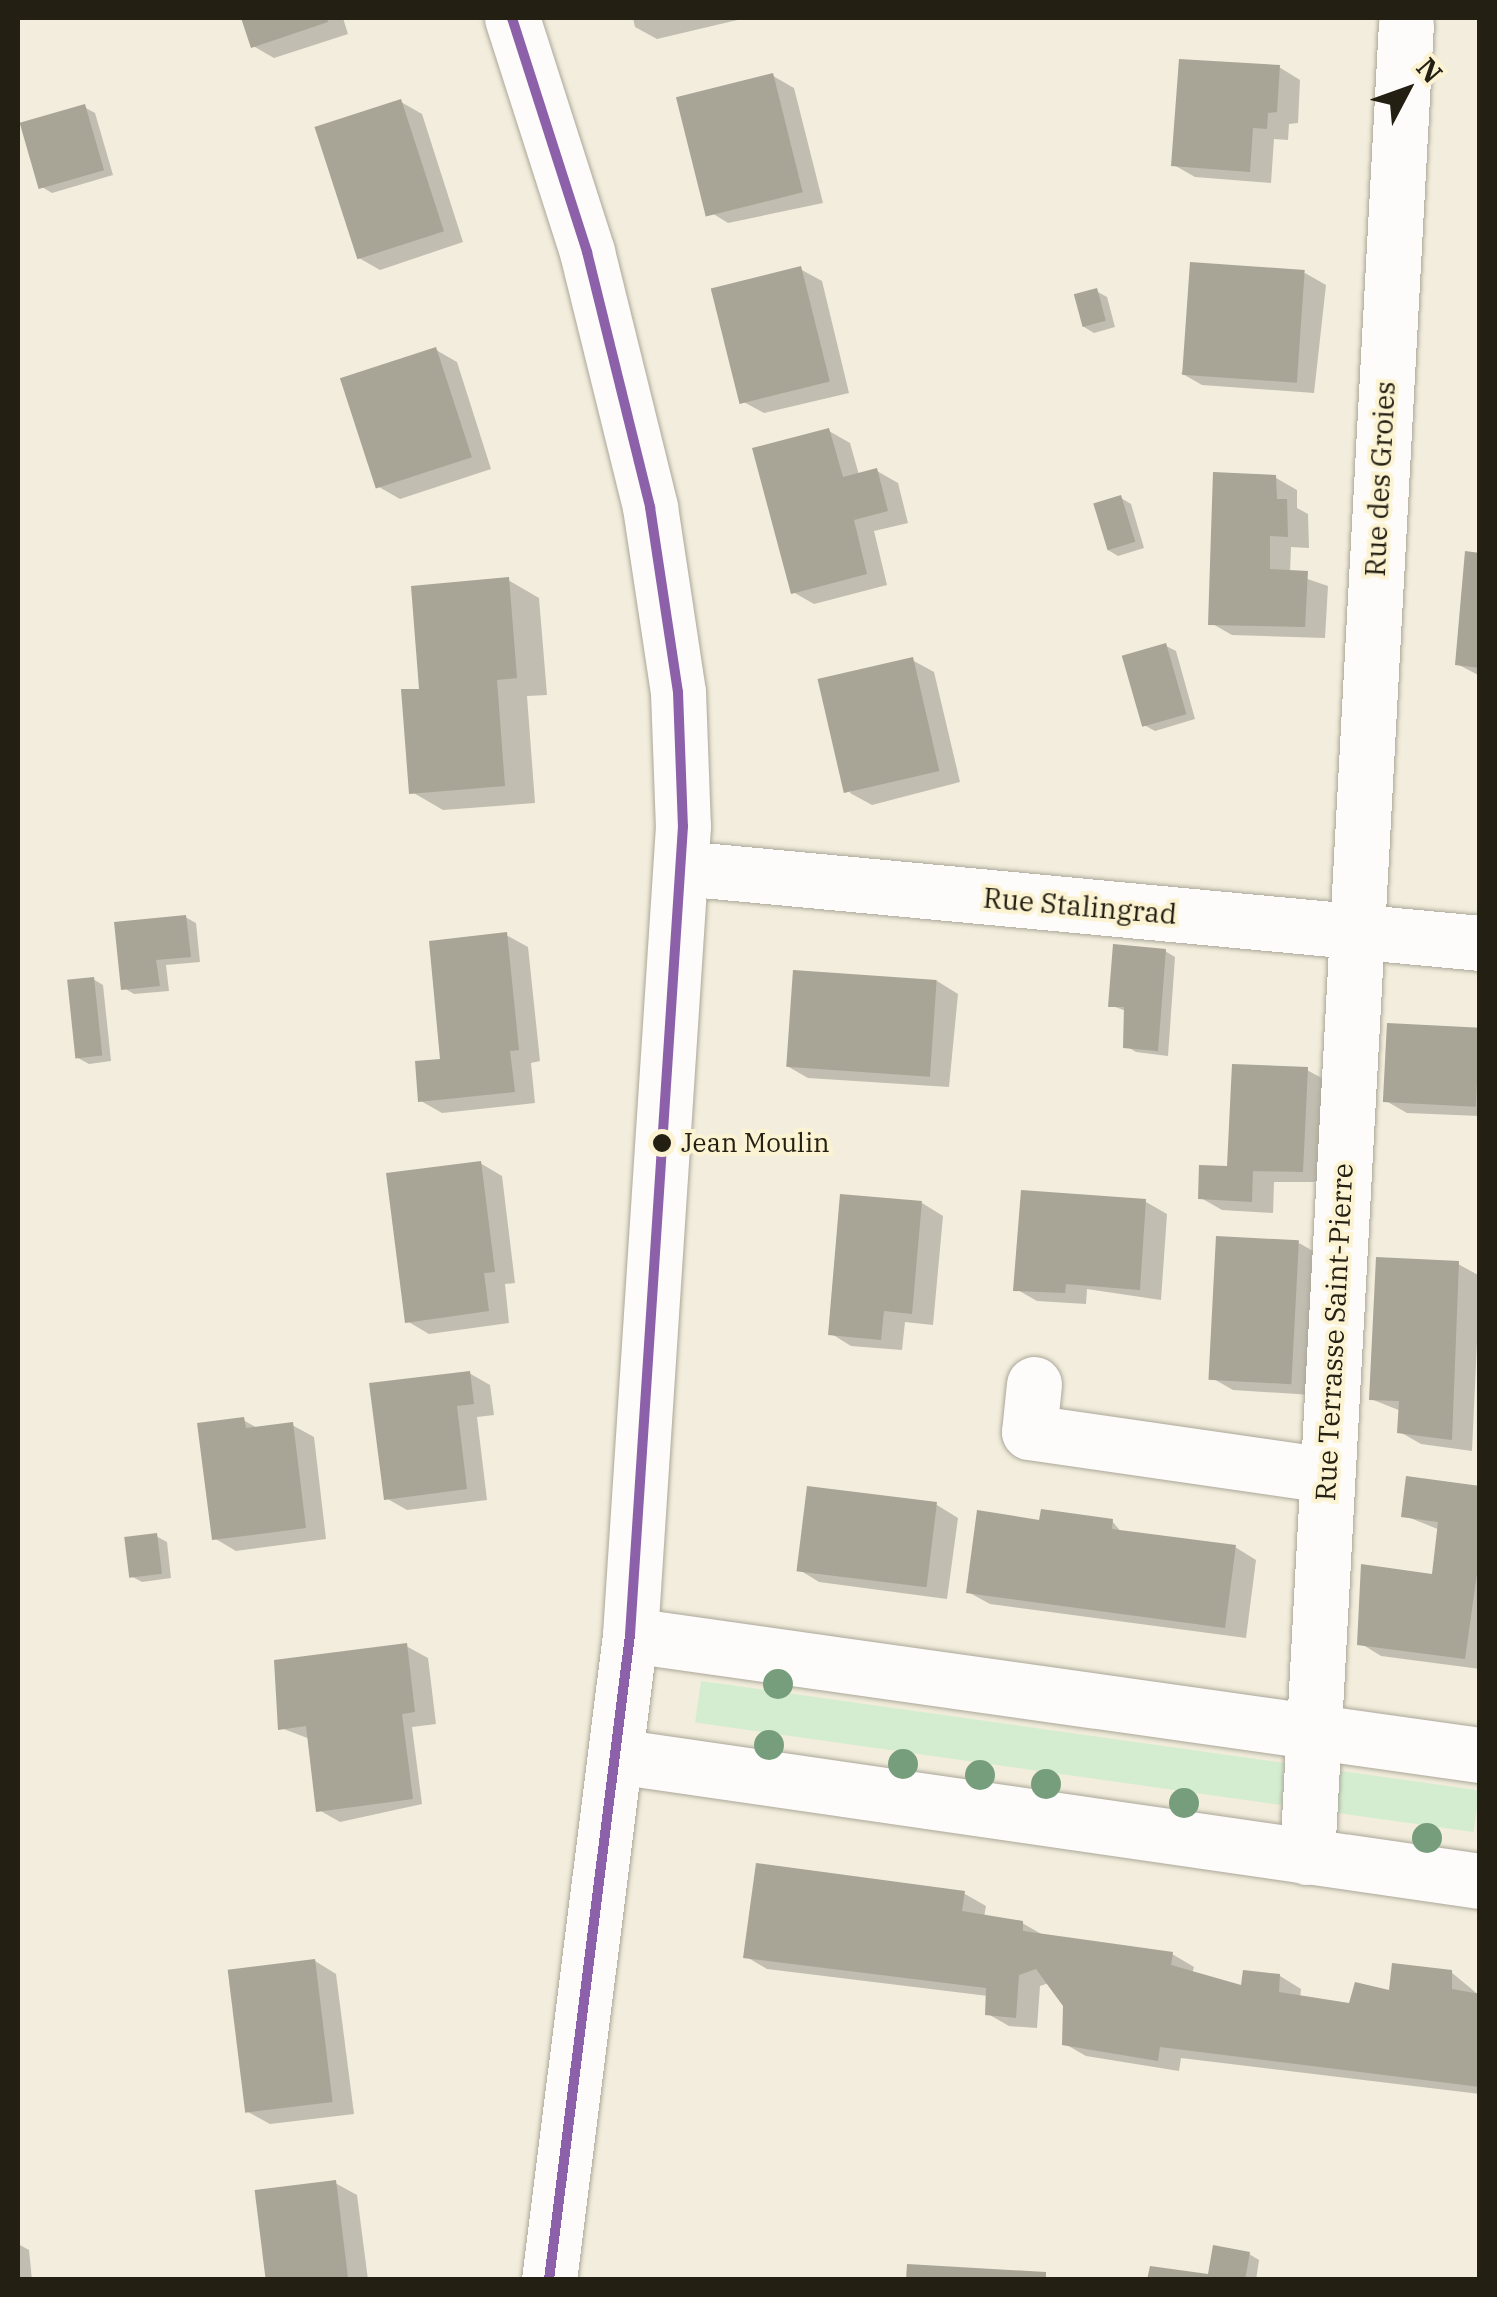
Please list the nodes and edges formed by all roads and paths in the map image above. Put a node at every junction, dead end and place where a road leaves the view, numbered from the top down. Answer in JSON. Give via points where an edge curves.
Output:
{"nodes":[{"id":1,"x":512,"y":18,"type":"edge"},
{"id":2,"x":1406,"y":25,"type":"dead end"},
{"id":3,"x":681,"y":868,"type":"junction"},
{"id":4,"x":1354,"y":932,"type":"junction"},
{"id":5,"x":1480,"y":943,"type":"edge"},
{"id":6,"x":1034,"y":1384,"type":"dead end"},
{"id":7,"x":1327,"y":1475,"type":"junction"},
{"id":8,"x":630,"y":1635,"type":"junction"},
{"id":9,"x":1314,"y":1731,"type":"junction"},
{"id":10,"x":1480,"y":1755,"type":"edge"},
{"id":11,"x":616,"y":1756,"type":"junction"},
{"id":12,"x":1307,"y":1856,"type":"junction"},
{"id":13,"x":1480,"y":1881,"type":"edge"},
{"id":14,"x":549,"y":2280,"type":"edge"}],
"edges":[{"from":1,"to":3,"type":"street","via":[[588,252],[650,507],[678,692]]},
{"from":2,"to":4,"type":"street","name":"Rue des Groies"},
{"from":3,"to":4,"type":"street","name":"Rue Stalingrad"},
{"from":3,"to":8,"type":"street"},
{"from":4,"to":5,"type":"street","name":"Rue Stalingrad"},
{"from":4,"to":7,"type":"street","name":"Rue Terrasse Saint-Pierre"},
{"from":6,"to":7,"type":"street","via":[[1029,1432]]},
{"from":7,"to":9,"type":"street","name":"Rue Terrasse Saint-Pierre"},
{"from":8,"to":9,"type":"street"},
{"from":8,"to":11,"type":"street"},
{"from":9,"to":10,"type":"street"},
{"from":9,"to":12,"type":"street","name":"Rue Terrasse Saint-Pierre"},
{"from":11,"to":12,"type":"street"},
{"from":11,"to":14,"type":"street"},
{"from":12,"to":13,"type":"street"}]}
